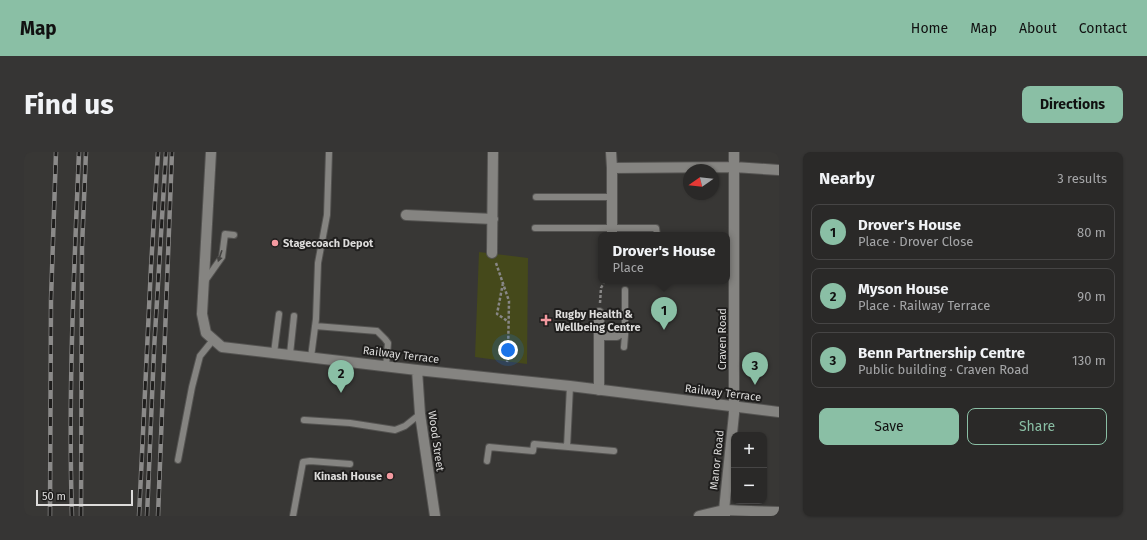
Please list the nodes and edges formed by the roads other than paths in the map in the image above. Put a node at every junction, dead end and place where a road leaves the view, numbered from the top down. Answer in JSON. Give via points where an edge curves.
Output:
{"nodes":[{"id":1,"x":212,"y":152,"type":"edge"},
{"id":2,"x":329,"y":152,"type":"edge"},
{"id":3,"x":493,"y":152,"type":"edge"},
{"id":4,"x":611,"y":152,"type":"edge"},
{"id":5,"x":734,"y":152,"type":"edge"},
{"id":6,"x":734,"y":167,"type":"junction"},
{"id":7,"x":612,"y":168,"type":"junction"},
{"id":8,"x":779,"y":170,"type":"edge"},
{"id":9,"x":536,"y":197,"type":"dead end"},
{"id":10,"x":612,"y":197,"type":"junction"},
{"id":11,"x":406,"y":215,"type":"dead end"},
{"id":12,"x":493,"y":219,"type":"junction"},
{"id":13,"x":535,"y":228,"type":"dead end"},
{"id":14,"x":612,"y":231,"type":"edge"},
{"id":15,"x":657,"y":232,"type":"edge"},
{"id":16,"x":234,"y":235,"type":"dead end"},
{"id":17,"x":492,"y":253,"type":"road end"},
{"id":18,"x":204,"y":283,"type":"junction"},
{"id":19,"x":625,"y":290,"type":"dead end"},
{"id":20,"x":600,"y":313,"type":"road end"},
{"id":21,"x":279,"y":314,"type":"dead end"},
{"id":22,"x":294,"y":316,"type":"dead end"},
{"id":23,"x":315,"y":326,"type":"junction"},
{"id":24,"x":600,"y":335,"type":"junction"},
{"id":25,"x":621,"y":335,"type":"junction"},
{"id":26,"x":213,"y":340,"type":"junction"},
{"id":27,"x":624,"y":347,"type":"dead end"},
{"id":28,"x":274,"y":353,"type":"junction"},
{"id":29,"x":290,"y":354,"type":"junction"},
{"id":30,"x":310,"y":357,"type":"junction"},
{"id":31,"x":386,"y":366,"type":"junction"},
{"id":32,"x":417,"y":370,"type":"junction"},
{"id":33,"x":570,"y":386,"type":"junction"},
{"id":34,"x":599,"y":390,"type":"junction"},
{"id":35,"x":734,"y":407,"type":"junction"},
{"id":36,"x":779,"y":412,"type":"edge"},
{"id":37,"x":420,"y":414,"type":"junction"},
{"id":38,"x":304,"y":420,"type":"dead end"},
{"id":39,"x":567,"y":447,"type":"junction"},
{"id":40,"x":614,"y":451,"type":"dead end"},
{"id":41,"x":178,"y":460,"type":"dead end"},
{"id":42,"x":487,"y":462,"type":"dead end"},
{"id":43,"x":350,"y":464,"type":"dead end"},
{"id":44,"x":779,"y":512,"type":"edge"},
{"id":45,"x":724,"y":513,"type":"edge"},
{"id":46,"x":293,"y":516,"type":"edge"},
{"id":47,"x":435,"y":516,"type":"edge"},
{"id":48,"x":699,"y":516,"type":"edge"}],
"edges":[{"from":1,"to":18,"type":"street"},
{"from":2,"to":23,"type":"lane","via":[[327,215],[318,263]]},
{"from":3,"to":12,"type":"street"},
{"from":4,"to":7,"type":"street"},
{"from":5,"to":6,"type":"street","name":"Craven Road"},
{"from":6,"to":7,"type":"street"},
{"from":6,"to":8,"type":"street"},
{"from":6,"to":35,"type":"street","name":"Craven Road"},
{"from":7,"to":10,"type":"street"},
{"from":9,"to":10,"type":"lane"},
{"from":10,"to":14,"type":"street"},
{"from":11,"to":12,"type":"street"},
{"from":12,"to":17,"type":"street"},
{"from":13,"to":14,"type":"lane"},
{"from":14,"to":15,"type":"lane","via":[[656,228]]},
{"from":16,"to":18,"type":"lane","one_way":true,"via":[[225,234],[222,257]]},
{"from":18,"to":26,"type":"street","via":[[203,320],[206,333]]},
{"from":19,"to":25,"type":"lane"},
{"from":20,"to":24,"type":"street"},
{"from":21,"to":28,"type":"lane"},
{"from":22,"to":29,"type":"lane"},
{"from":23,"to":30,"type":"lane"},
{"from":23,"to":31,"type":"lane","via":[[377,331],[388,343]]},
{"from":24,"to":25,"type":"street"},
{"from":24,"to":34,"type":"street"},
{"from":25,"to":27,"type":"lane"},
{"from":26,"to":28,"type":"street","name":"Railway Terrace","via":[[222,347]]},
{"from":26,"to":41,"type":"lane","via":[[200,356]]},
{"from":28,"to":29,"type":"street","name":"Railway Terrace"},
{"from":29,"to":30,"type":"street","name":"Railway Terrace"},
{"from":30,"to":31,"type":"street","name":"Railway Terrace"},
{"from":31,"to":32,"type":"street","name":"Railway Terrace"},
{"from":32,"to":33,"type":"street","name":"Railway Terrace"},
{"from":32,"to":37,"type":"street","name":"Wood Street"},
{"from":33,"to":34,"type":"street","name":"Railway Terrace"},
{"from":33,"to":39,"type":"lane"},
{"from":34,"to":35,"type":"street","name":"Railway Terrace"},
{"from":35,"to":36,"type":"street","name":"Railway Terrace"},
{"from":35,"to":45,"type":"street","name":"Manor Road"},
{"from":37,"to":38,"type":"lane","via":[[405,426],[395,430],[350,423]]},
{"from":37,"to":47,"type":"street","name":"Wood Street"},
{"from":39,"to":40,"type":"lane"},
{"from":39,"to":42,"type":"lane","via":[[534,444],[533,451],[489,447]]},
{"from":43,"to":46,"type":"lane","via":[[303,462]]},
{"from":44,"to":45,"type":"street"},
{"from":45,"to":48,"type":"street"}]}
